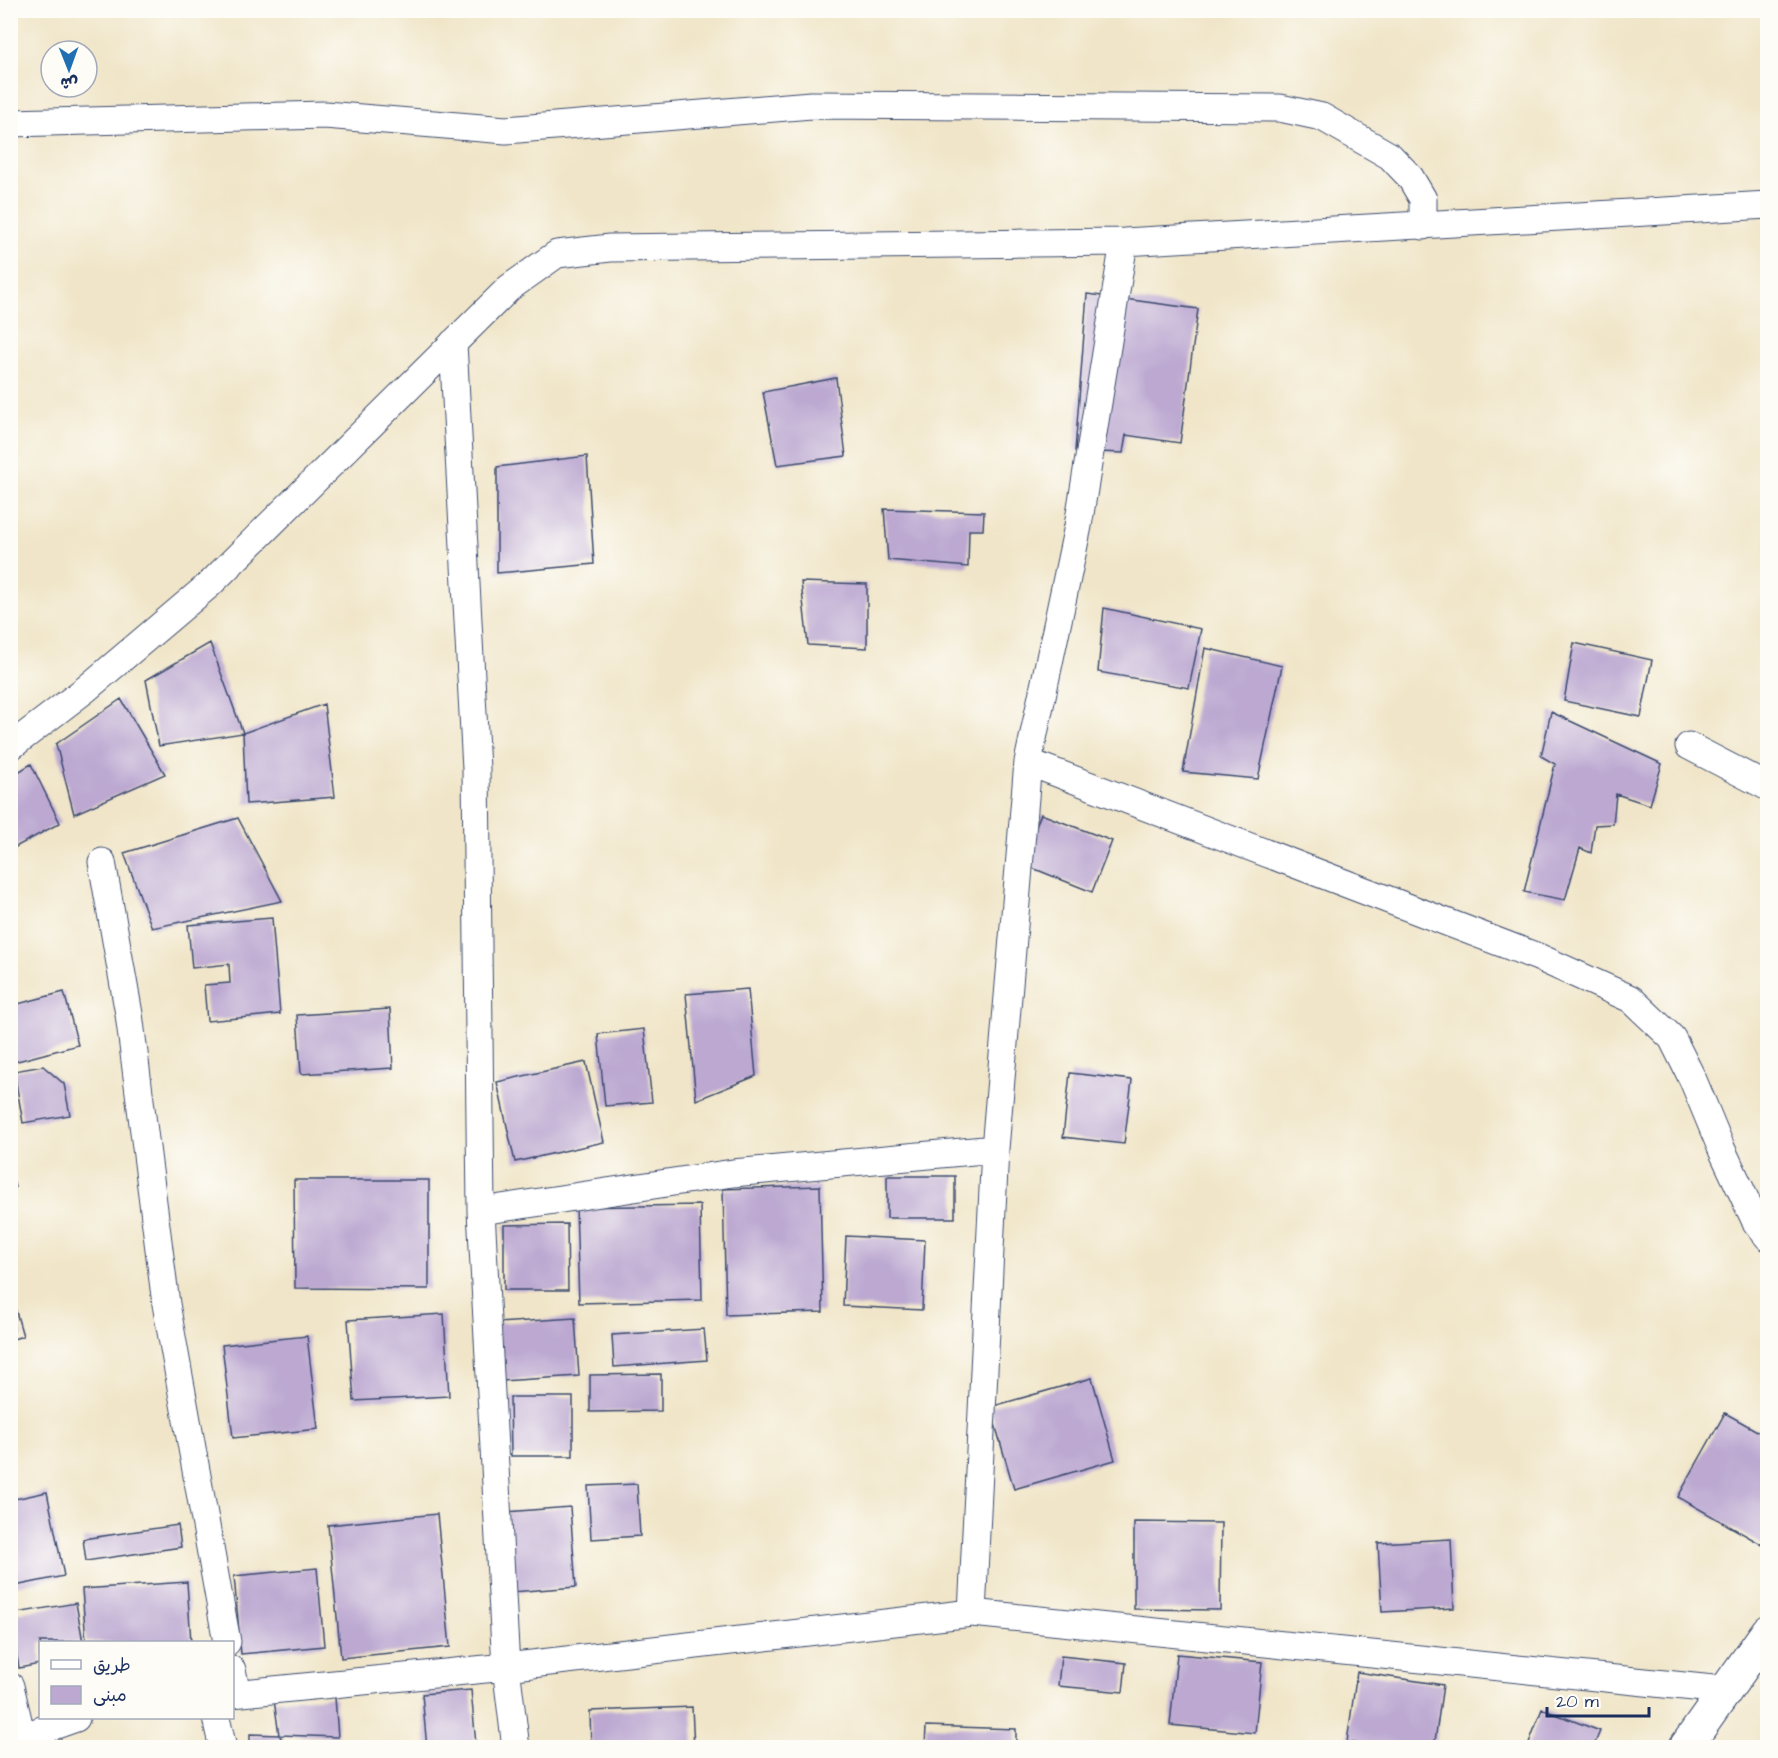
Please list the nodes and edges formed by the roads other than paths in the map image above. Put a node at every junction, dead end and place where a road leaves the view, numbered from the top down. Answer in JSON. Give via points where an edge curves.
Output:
{"nodes":[{"id":1,"x":10,"y":123,"type":"edge"},
{"id":2,"x":1767,"y":205,"type":"edge"},
{"id":3,"x":1424,"y":226,"type":"junction"},
{"id":4,"x":1124,"y":242,"type":"junction"},
{"id":5,"x":453,"y":343,"type":"junction"},
{"id":6,"x":1689,"y":746,"type":"dead end"},
{"id":7,"x":10,"y":747,"type":"edge"},
{"id":8,"x":1028,"y":762,"type":"junction"},
{"id":9,"x":1767,"y":787,"type":"edge"},
{"id":10,"x":102,"y":862,"type":"dead end"},
{"id":11,"x":995,"y":1149,"type":"junction"},
{"id":12,"x":481,"y":1211,"type":"junction"},
{"id":13,"x":1767,"y":1237,"type":"edge"},
{"id":14,"x":972,"y":1613,"type":"junction"},
{"id":15,"x":1767,"y":1631,"type":"edge"},
{"id":16,"x":227,"y":1641,"type":"edge"},
{"id":17,"x":506,"y":1667,"type":"junction"},
{"id":18,"x":234,"y":1685,"type":"edge"},
{"id":19,"x":10,"y":1686,"type":"edge"},
{"id":20,"x":1723,"y":1690,"type":"junction"},
{"id":21,"x":73,"y":1719,"type":"edge"},
{"id":22,"x":216,"y":1719,"type":"edge"},
{"id":23,"x":16,"y":1741,"type":"edge"},
{"id":24,"x":223,"y":1748,"type":"edge"},
{"id":25,"x":516,"y":1748,"type":"edge"},
{"id":26,"x":1684,"y":1748,"type":"edge"}],
"edges":[{"from":1,"to":3,"type":"street","via":[[325,115],[506,130],[811,105],[1280,108],[1322,117],[1390,156],[1410,177],[1422,199]]},
{"from":2,"to":3,"type":"street"},
{"from":3,"to":4,"type":"street"},
{"from":4,"to":5,"type":"street","via":[[610,248],[557,254],[509,288]]},
{"from":4,"to":8,"type":"street","via":[[1078,526]]},
{"from":5,"to":7,"type":"street","via":[[210,584],[86,689]]},
{"from":5,"to":12,"type":"street","via":[[476,769]]},
{"from":6,"to":9,"type":"street"},
{"from":8,"to":11,"type":"street"},
{"from":8,"to":13,"type":"street","via":[[1538,957],[1631,999],[1672,1038],[1751,1212]]},
{"from":10,"to":16,"type":"street","via":[[129,1014],[166,1304]]},
{"from":11,"to":12,"type":"street","via":[[733,1173]]},
{"from":11,"to":14,"type":"street"},
{"from":12,"to":17,"type":"street"},
{"from":14,"to":17,"type":"street"},
{"from":14,"to":20,"type":"street"},
{"from":15,"to":20,"type":"street"},
{"from":17,"to":18,"type":"street"},
{"from":17,"to":25,"type":"street"},
{"from":19,"to":23,"type":"street"},
{"from":20,"to":26,"type":"street"},
{"from":21,"to":23,"type":"street"},
{"from":22,"to":24,"type":"street"}]}
